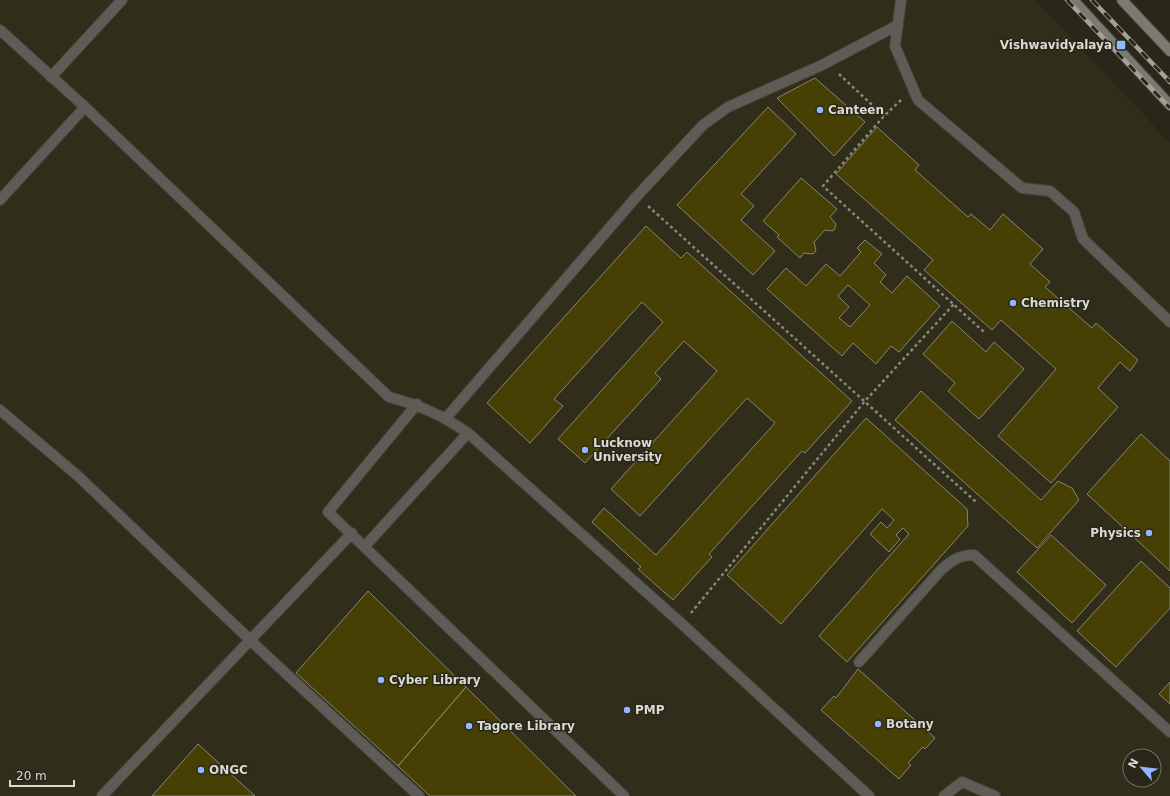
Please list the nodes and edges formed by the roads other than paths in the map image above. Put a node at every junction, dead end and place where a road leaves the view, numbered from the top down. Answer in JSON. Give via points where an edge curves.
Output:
{"nodes":[{"id":1,"x":122,"y":0,"type":"edge"},
{"id":2,"x":901,"y":0,"type":"edge"},
{"id":3,"x":1073,"y":0,"type":"edge"},
{"id":4,"x":1122,"y":0,"type":"edge"},
{"id":5,"x":898,"y":25,"type":"junction"},
{"id":6,"x":0,"y":30,"type":"edge"},
{"id":7,"x":1170,"y":51,"type":"edge"},
{"id":8,"x":51,"y":77,"type":"junction"},
{"id":9,"x":1170,"y":105,"type":"edge"},
{"id":10,"x":84,"y":107,"type":"junction"},
{"id":11,"x":0,"y":200,"type":"edge"},
{"id":12,"x":1170,"y":322,"type":"edge"},
{"id":13,"x":417,"y":404,"type":"junction"},
{"id":14,"x":0,"y":410,"type":"edge"},
{"id":15,"x":446,"y":418,"type":"junction"},
{"id":16,"x":468,"y":433,"type":"junction"},
{"id":17,"x":352,"y":533,"type":"junction"},
{"id":18,"x":365,"y":546,"type":"junction"},
{"id":19,"x":251,"y":640,"type":"junction"},
{"id":20,"x":859,"y":662,"type":"dead end"},
{"id":21,"x":1170,"y":732,"type":"edge"},
{"id":22,"x":102,"y":796,"type":"edge"},
{"id":23,"x":419,"y":796,"type":"edge"},
{"id":24,"x":624,"y":796,"type":"edge"},
{"id":25,"x":869,"y":796,"type":"edge"},
{"id":26,"x":944,"y":796,"type":"edge"},
{"id":27,"x":995,"y":796,"type":"edge"}],
"edges":[{"from":1,"to":8,"type":"lane"},
{"from":2,"to":5,"type":"lane"},
{"from":3,"to":9,"type":"main road"},
{"from":4,"to":7,"type":"main road"},
{"from":5,"to":12,"type":"lane","via":[[895,46],[918,100],[1022,188],[1050,191],[1074,212],[1083,239]]},
{"from":5,"to":15,"type":"lane","via":[[826,62],[728,106],[703,126],[637,196]]},
{"from":6,"to":8,"type":"lane"},
{"from":8,"to":10,"type":"lane"},
{"from":10,"to":11,"type":"lane"},
{"from":10,"to":13,"type":"lane","via":[[388,397]]},
{"from":13,"to":15,"type":"lane"},
{"from":13,"to":17,"type":"lane","via":[[328,512]]},
{"from":14,"to":19,"type":"lane","via":[[78,476]]},
{"from":15,"to":16,"type":"lane"},
{"from":16,"to":18,"type":"lane"},
{"from":16,"to":25,"type":"lane","via":[[682,624]]},
{"from":17,"to":18,"type":"lane"},
{"from":17,"to":19,"type":"lane"},
{"from":18,"to":24,"type":"lane"},
{"from":19,"to":22,"type":"lane"},
{"from":19,"to":23,"type":"lane"},
{"from":20,"to":21,"type":"lane","via":[[941,570],[953,559],[974,555]]},
{"from":26,"to":27,"type":"lane","via":[[962,782]]}]}
